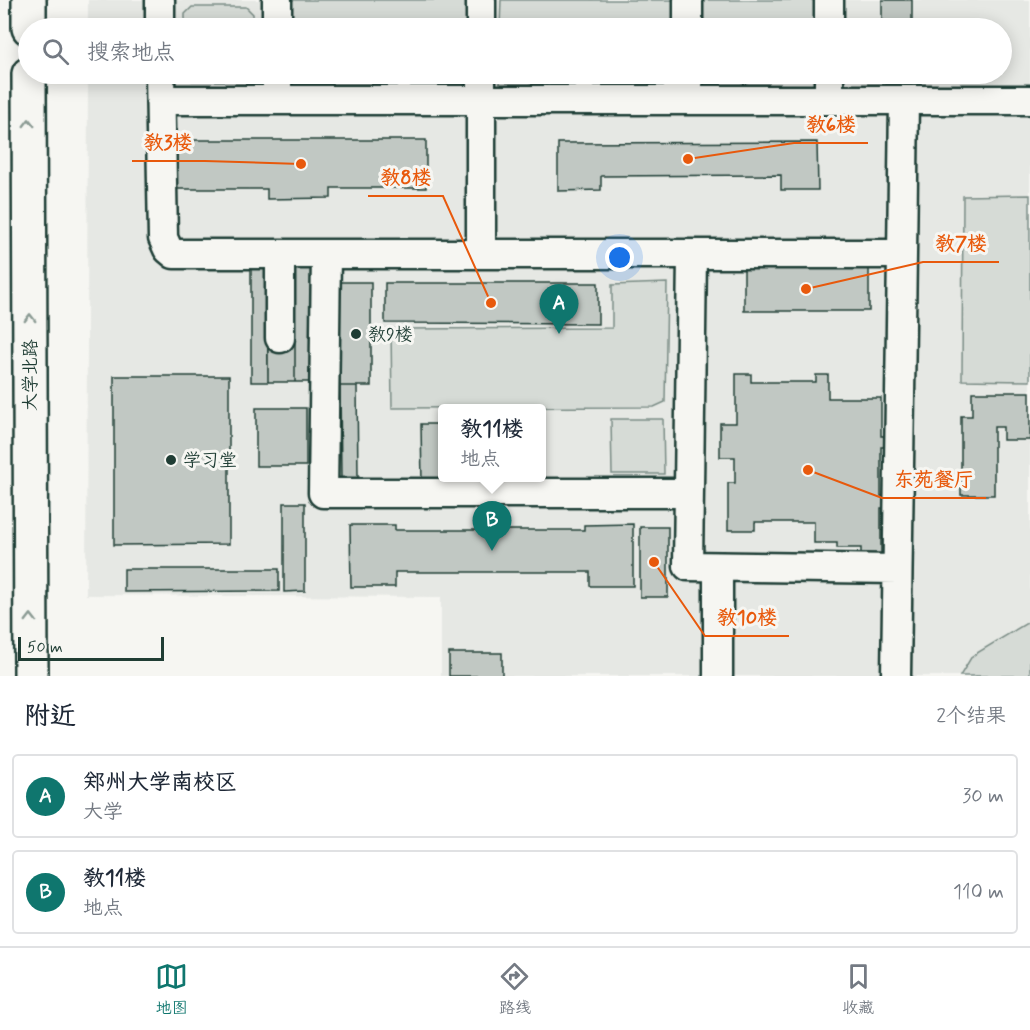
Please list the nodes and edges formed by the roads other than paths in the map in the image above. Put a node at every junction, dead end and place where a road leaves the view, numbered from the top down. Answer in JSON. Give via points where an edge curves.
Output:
{"nodes":[{"id":1,"x":29,"y":0,"type":"edge"},
{"id":2,"x":160,"y":0,"type":"edge"},
{"id":3,"x":277,"y":0,"type":"edge"},
{"id":4,"x":481,"y":0,"type":"edge"},
{"id":5,"x":688,"y":0,"type":"edge"},
{"id":6,"x":829,"y":0,"type":"edge"},
{"id":7,"x":29,"y":18,"type":"edge"},
{"id":8,"x":160,"y":18,"type":"edge"},
{"id":9,"x":277,"y":18,"type":"edge"},
{"id":10,"x":481,"y":18,"type":"edge"},
{"id":11,"x":688,"y":18,"type":"edge"},
{"id":12,"x":829,"y":18,"type":"edge"},
{"id":13,"x":29,"y":84,"type":"edge"},
{"id":14,"x":160,"y":87,"type":"edge"},
{"id":15,"x":277,"y":87,"type":"edge"},
{"id":16,"x":481,"y":87,"type":"edge"},
{"id":17,"x":688,"y":87,"type":"edge"},
{"id":18,"x":829,"y":87,"type":"edge"},
{"id":19,"x":904,"y":100,"type":"junction"},
{"id":20,"x":1030,"y":100,"type":"edge"},
{"id":21,"x":280,"y":254,"type":"junction"},
{"id":22,"x":326,"y":254,"type":"junction"},
{"id":23,"x":481,"y":254,"type":"junction"},
{"id":24,"x":692,"y":254,"type":"junction"},
{"id":25,"x":902,"y":254,"type":"junction"},
{"id":26,"x":280,"y":338,"type":"dead end"},
{"id":27,"x":688,"y":493,"type":"junction"},
{"id":28,"x":718,"y":567,"type":"junction"},
{"id":29,"x":897,"y":569,"type":"junction"},
{"id":30,"x":31,"y":676,"type":"edge"},
{"id":31,"x":718,"y":676,"type":"edge"},
{"id":32,"x":896,"y":676,"type":"edge"}],
"edges":[{"from":1,"to":7,"type":"main road"},
{"from":2,"to":8,"type":"lane"},
{"from":3,"to":9,"type":"lane"},
{"from":4,"to":10,"type":"lane"},
{"from":5,"to":11,"type":"lane"},
{"from":6,"to":12,"type":"lane"},
{"from":30,"to":13,"type":"main road","name":"大学北路","one_way":true},
{"from":14,"to":15,"type":"lane"},
{"from":14,"to":21,"type":"lane","via":[[163,238],[168,249],[174,254]]},
{"from":15,"to":16,"type":"lane"},
{"from":16,"to":17,"type":"lane"},
{"from":16,"to":23,"type":"lane"},
{"from":17,"to":18,"type":"lane"},
{"from":18,"to":19,"type":"lane"},
{"from":19,"to":20,"type":"lane"},
{"from":19,"to":25,"type":"lane"},
{"from":21,"to":22,"type":"lane"},
{"from":21,"to":26,"type":"lane"},
{"from":22,"to":23,"type":"lane"},
{"from":22,"to":27,"type":"lane","via":[[323,493]]},
{"from":23,"to":24,"type":"lane"},
{"from":24,"to":25,"type":"lane"},
{"from":24,"to":27,"type":"lane"},
{"from":25,"to":29,"type":"lane"},
{"from":27,"to":28,"type":"lane","via":[[688,566]]},
{"from":28,"to":29,"type":"lane"},
{"from":28,"to":31,"type":"lane"},
{"from":29,"to":32,"type":"lane"}]}
